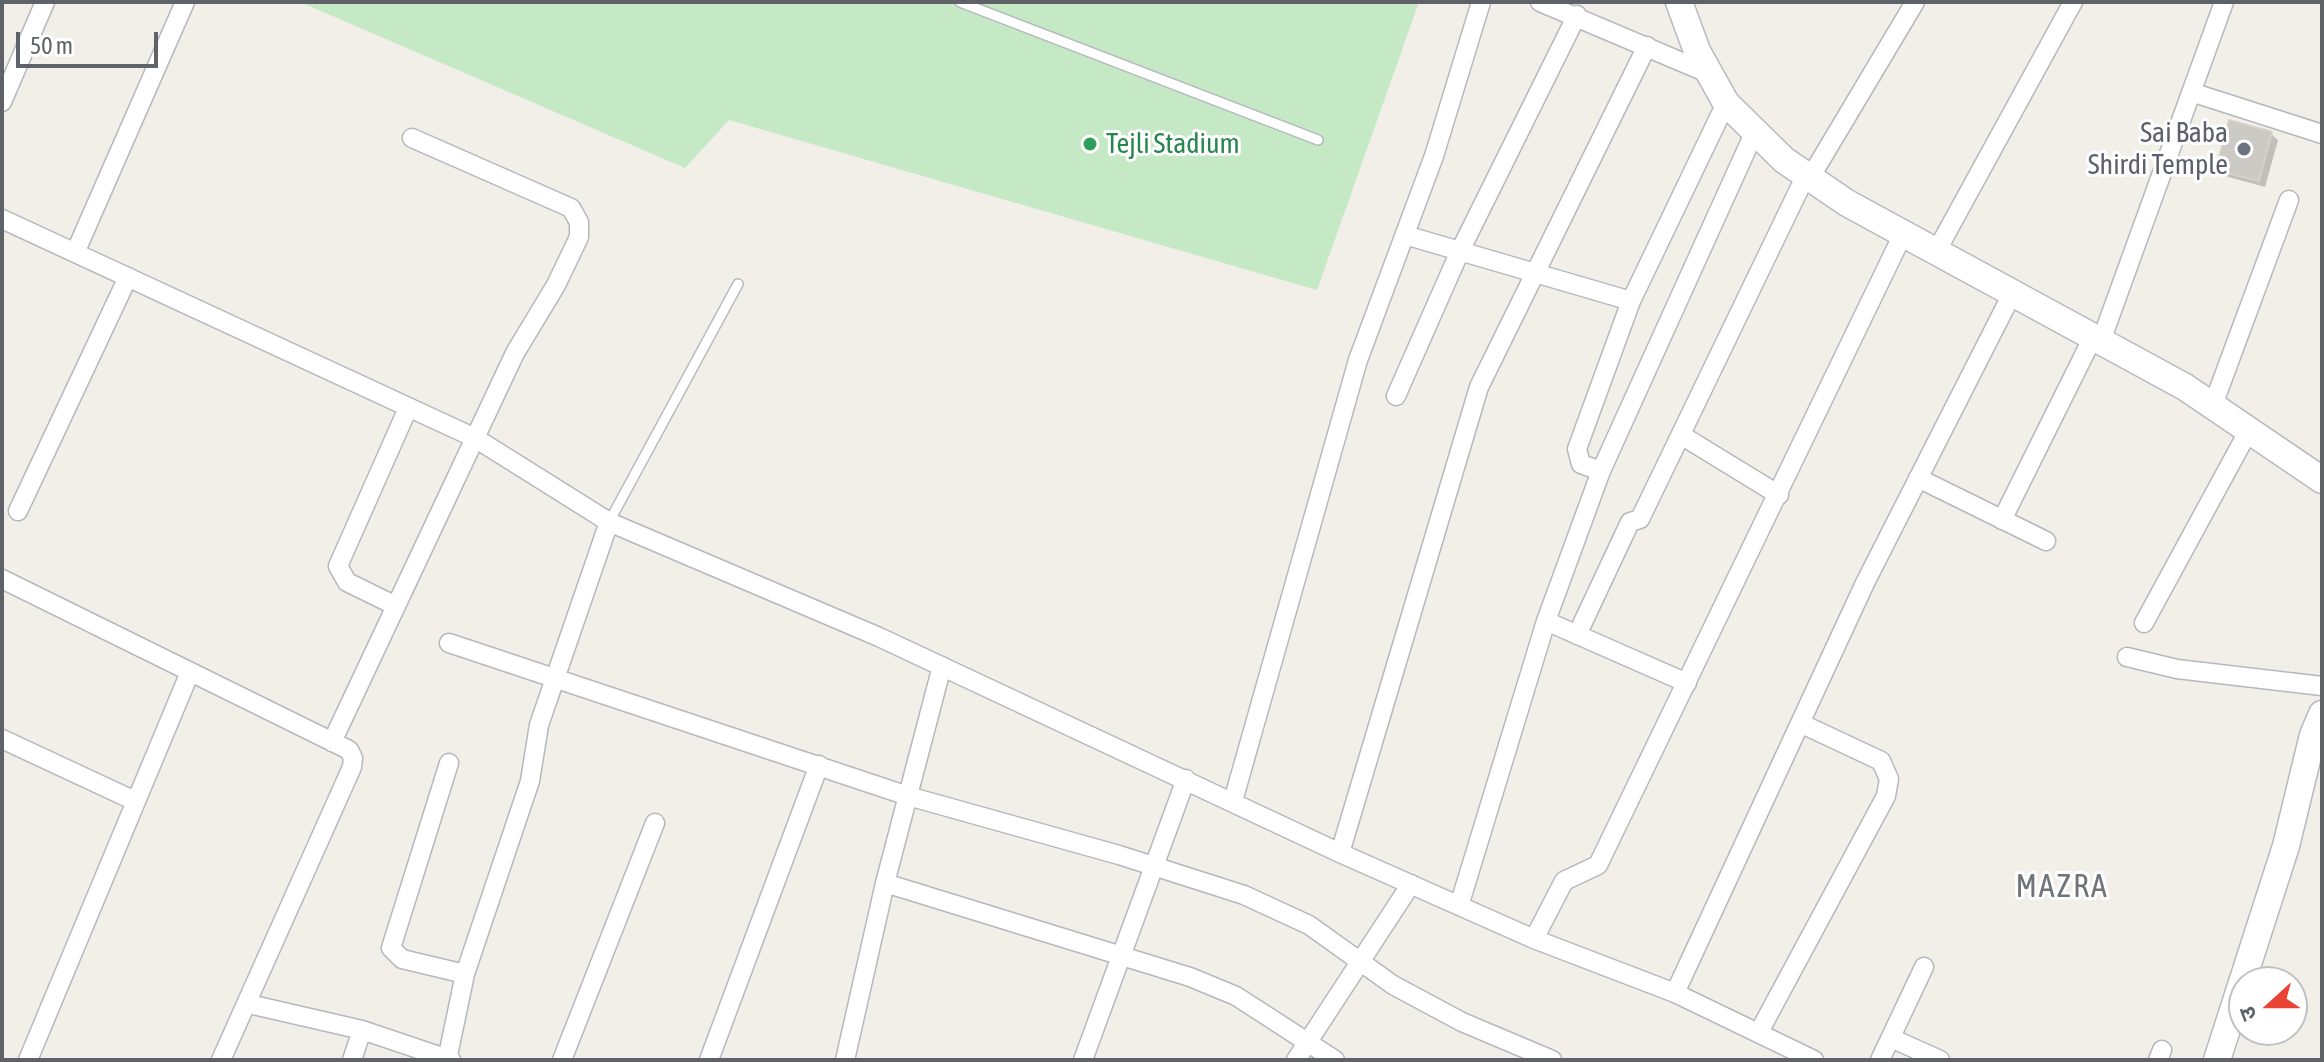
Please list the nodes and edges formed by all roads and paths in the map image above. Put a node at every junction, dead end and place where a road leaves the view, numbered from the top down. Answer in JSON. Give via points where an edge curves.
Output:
{"nodes":[{"id":1,"x":45,"y":2,"type":"edge"},
{"id":2,"x":185,"y":2,"type":"edge"},
{"id":3,"x":960,"y":2,"type":"edge"},
{"id":4,"x":1481,"y":2,"type":"edge"},
{"id":5,"x":1540,"y":2,"type":"edge"},
{"id":6,"x":1679,"y":2,"type":"edge"},
{"id":7,"x":1915,"y":2,"type":"edge"},
{"id":8,"x":2073,"y":2,"type":"edge"},
{"id":9,"x":2224,"y":2,"type":"edge"},
{"id":10,"x":1577,"y":15,"type":"junction"},
{"id":11,"x":1647,"y":46,"type":"junction"},
{"id":12,"x":1710,"y":74,"type":"junction"},
{"id":13,"x":2191,"y":92,"type":"junction"},
{"id":14,"x":2,"y":102,"type":"edge"},
{"id":15,"x":1726,"y":103,"type":"junction"},
{"id":16,"x":1755,"y":131,"type":"junction"},
{"id":17,"x":2322,"y":134,"type":"edge"},
{"id":18,"x":412,"y":138,"type":"dead end"},
{"id":19,"x":1318,"y":140,"type":"dead end"},
{"id":20,"x":1808,"y":176,"type":"junction"},
{"id":21,"x":2289,"y":200,"type":"dead end"},
{"id":22,"x":2,"y":219,"type":"edge"},
{"id":23,"x":1903,"y":234,"type":"junction"},
{"id":24,"x":1405,"y":235,"type":"junction"},
{"id":25,"x":1460,"y":251,"type":"junction"},
{"id":26,"x":1936,"y":252,"type":"junction"},
{"id":27,"x":75,"y":253,"type":"junction"},
{"id":28,"x":1535,"y":273,"type":"junction"},
{"id":29,"x":128,"y":277,"type":"junction"},
{"id":30,"x":738,"y":284,"type":"dead end"},
{"id":31,"x":2013,"y":292,"type":"junction"},
{"id":32,"x":1631,"y":301,"type":"junction"},
{"id":33,"x":2097,"y":339,"type":"junction"},
{"id":34,"x":1396,"y":396,"type":"dead end"},
{"id":35,"x":2213,"y":405,"type":"junction"},
{"id":36,"x":408,"y":408,"type":"junction"},
{"id":37,"x":2249,"y":430,"type":"junction"},
{"id":38,"x":1681,"y":435,"type":"junction"},
{"id":39,"x":475,"y":438,"type":"junction"},
{"id":40,"x":1601,"y":471,"type":"junction"},
{"id":41,"x":1918,"y":478,"type":"junction"},
{"id":42,"x":2322,"y":480,"type":"edge"},
{"id":43,"x":1779,"y":495,"type":"junction"},
{"id":44,"x":18,"y":511,"type":"dead end"},
{"id":45,"x":2002,"y":520,"type":"junction"},
{"id":46,"x":609,"y":522,"type":"junction"},
{"id":47,"x":2046,"y":541,"type":"dead end"},
{"id":48,"x":2,"y":579,"type":"edge"},
{"id":49,"x":394,"y":605,"type":"junction"},
{"id":50,"x":1546,"y":621,"type":"junction"},
{"id":51,"x":2144,"y":623,"type":"dead end"},
{"id":52,"x":1577,"y":635,"type":"junction"},
{"id":53,"x":449,"y":643,"type":"dead end"},
{"id":54,"x":2127,"y":657,"type":"dead end"},
{"id":55,"x":942,"y":666,"type":"junction"},
{"id":56,"x":190,"y":672,"type":"junction"},
{"id":57,"x":556,"y":676,"type":"junction"},
{"id":58,"x":1687,"y":683,"type":"junction"},
{"id":59,"x":2322,"y":686,"type":"edge"},
{"id":60,"x":2322,"y":714,"type":"edge"},
{"id":61,"x":1800,"y":723,"type":"junction"},
{"id":62,"x":2,"y":739,"type":"edge"},
{"id":63,"x":332,"y":742,"type":"junction"},
{"id":64,"x":449,"y":763,"type":"dead end"},
{"id":65,"x":819,"y":765,"type":"junction"},
{"id":66,"x":1186,"y":779,"type":"junction"},
{"id":67,"x":908,"y":796,"type":"junction"},
{"id":68,"x":135,"y":801,"type":"junction"},
{"id":69,"x":1233,"y":801,"type":"junction"},
{"id":70,"x":655,"y":823,"type":"dead end"},
{"id":71,"x":1340,"y":853,"type":"junction"},
{"id":72,"x":1155,"y":866,"type":"junction"},
{"id":73,"x":885,"y":883,"type":"junction"},
{"id":74,"x":1411,"y":884,"type":"junction"},
{"id":75,"x":1459,"y":906,"type":"junction"},
{"id":76,"x":1534,"y":939,"type":"junction"},
{"id":77,"x":1122,"y":955,"type":"junction"},
{"id":78,"x":1359,"y":964,"type":"junction"},
{"id":79,"x":1924,"y":967,"type":"dead end"},
{"id":80,"x":465,"y":974,"type":"junction"},
{"id":81,"x":1675,"y":993,"type":"junction"},
{"id":82,"x":249,"y":1004,"type":"junction"},
{"id":83,"x":362,"y":1030,"type":"junction"},
{"id":84,"x":1759,"y":1032,"type":"junction"},
{"id":85,"x":1891,"y":1038,"type":"junction"},
{"id":86,"x":1308,"y":1043,"type":"junction"},
{"id":87,"x":28,"y":1060,"type":"edge"},
{"id":88,"x":221,"y":1060,"type":"edge"},
{"id":89,"x":352,"y":1060,"type":"edge"},
{"id":90,"x":448,"y":1060,"type":"edge"},
{"id":91,"x":562,"y":1060,"type":"edge"},
{"id":92,"x":709,"y":1060,"type":"edge"},
{"id":93,"x":845,"y":1060,"type":"edge"},
{"id":94,"x":1083,"y":1060,"type":"edge"},
{"id":95,"x":1296,"y":1060,"type":"edge"},
{"id":96,"x":1335,"y":1060,"type":"edge"},
{"id":97,"x":1552,"y":1060,"type":"edge"},
{"id":98,"x":1814,"y":1060,"type":"edge"},
{"id":99,"x":1880,"y":1060,"type":"edge"},
{"id":100,"x":1940,"y":1060,"type":"edge"},
{"id":101,"x":2217,"y":1060,"type":"edge"}],
"edges":[{"from":1,"to":14,"type":"street"},
{"from":2,"to":27,"type":"street"},
{"from":3,"to":19,"type":"lane"},
{"from":4,"to":24,"type":"street"},
{"from":5,"to":10,"type":"street"},
{"from":6,"to":12,"type":"street"},
{"from":7,"to":20,"type":"street"},
{"from":8,"to":26,"type":"street"},
{"from":9,"to":13,"type":"street"},
{"from":10,"to":11,"type":"street"},
{"from":10,"to":25,"type":"street"},
{"from":11,"to":12,"type":"street"},
{"from":11,"to":28,"type":"street"},
{"from":12,"to":15,"type":"street"},
{"from":13,"to":17,"type":"street"},
{"from":13,"to":33,"type":"street"},
{"from":15,"to":16,"type":"street"},
{"from":15,"to":32,"type":"street"},
{"from":16,"to":20,"type":"street"},
{"from":16,"to":40,"type":"street"},
{"from":18,"to":39,"type":"street","via":[[571,208],[579,222],[579,237],[556,285],[515,353]]},
{"from":20,"to":23,"type":"street"},
{"from":20,"to":38,"type":"street"},
{"from":21,"to":35,"type":"street"},
{"from":22,"to":27,"type":"street"},
{"from":23,"to":26,"type":"street"},
{"from":23,"to":43,"type":"street"},
{"from":24,"to":25,"type":"street"},
{"from":24,"to":69,"type":"street","via":[[1358,360]]},
{"from":25,"to":28,"type":"street"},
{"from":25,"to":34,"type":"street"},
{"from":26,"to":31,"type":"street"},
{"from":27,"to":29,"type":"street"},
{"from":28,"to":32,"type":"street"},
{"from":28,"to":71,"type":"street","via":[[1479,387]]},
{"from":29,"to":36,"type":"street"},
{"from":29,"to":44,"type":"street"},
{"from":30,"to":46,"type":"lane"},
{"from":31,"to":33,"type":"street"},
{"from":31,"to":41,"type":"street"},
{"from":32,"to":40,"type":"street","via":[[1577,449],[1581,464]]},
{"from":33,"to":35,"type":"street"},
{"from":33,"to":45,"type":"street"},
{"from":35,"to":37,"type":"street"},
{"from":36,"to":39,"type":"street"},
{"from":36,"to":49,"type":"street","via":[[338,566],[347,582]]},
{"from":37,"to":42,"type":"street"},
{"from":37,"to":51,"type":"street"},
{"from":38,"to":43,"type":"street"},
{"from":38,"to":52,"type":"street","via":[[1640,519],[1630,522]]},
{"from":39,"to":46,"type":"street"},
{"from":39,"to":49,"type":"street"},
{"from":40,"to":50,"type":"street"},
{"from":41,"to":45,"type":"street"},
{"from":41,"to":61,"type":"street"},
{"from":43,"to":58,"type":"street"},
{"from":45,"to":47,"type":"street"},
{"from":46,"to":55,"type":"street"},
{"from":46,"to":57,"type":"street"},
{"from":48,"to":56,"type":"street"},
{"from":49,"to":63,"type":"street"},
{"from":50,"to":52,"type":"street"},
{"from":50,"to":75,"type":"street"},
{"from":52,"to":58,"type":"street"},
{"from":53,"to":57,"type":"street"},
{"from":54,"to":59,"type":"street","via":[[2177,669]]},
{"from":55,"to":66,"type":"street"},
{"from":55,"to":67,"type":"street"},
{"from":56,"to":63,"type":"street"},
{"from":56,"to":68,"type":"street"},
{"from":57,"to":65,"type":"street"},
{"from":57,"to":80,"type":"street","via":[[539,725],[530,781]]},
{"from":58,"to":76,"type":"street","via":[[1598,865],[1564,881]]},
{"from":60,"to":101,"type":"street"},
{"from":61,"to":81,"type":"street"},
{"from":61,"to":84,"type":"street","via":[[1881,761],[1889,779],[1886,796]]},
{"from":62,"to":68,"type":"street"},
{"from":63,"to":82,"type":"street","via":[[349,750],[352,767]]},
{"from":64,"to":80,"type":"street","via":[[391,948],[402,959]]},
{"from":65,"to":67,"type":"street"},
{"from":65,"to":92,"type":"street"},
{"from":66,"to":69,"type":"street"},
{"from":66,"to":72,"type":"street"},
{"from":67,"to":72,"type":"street"},
{"from":67,"to":73,"type":"street"},
{"from":68,"to":87,"type":"street"},
{"from":69,"to":71,"type":"street"},
{"from":70,"to":91,"type":"street"},
{"from":71,"to":74,"type":"street"},
{"from":72,"to":77,"type":"street"},
{"from":72,"to":78,"type":"street","via":[[1244,895],[1309,925]]},
{"from":73,"to":77,"type":"street"},
{"from":73,"to":93,"type":"street"},
{"from":74,"to":75,"type":"street"},
{"from":74,"to":78,"type":"street"},
{"from":75,"to":76,"type":"street"},
{"from":76,"to":81,"type":"street"},
{"from":77,"to":86,"type":"street","via":[[1236,996]]},
{"from":77,"to":94,"type":"street"},
{"from":78,"to":86,"type":"street"},
{"from":78,"to":97,"type":"street","via":[[1462,1022]]},
{"from":79,"to":85,"type":"street"},
{"from":80,"to":90,"type":"street"},
{"from":81,"to":84,"type":"street"},
{"from":82,"to":83,"type":"street"},
{"from":82,"to":88,"type":"street"},
{"from":83,"to":89,"type":"street"},
{"from":83,"to":90,"type":"street"},
{"from":84,"to":98,"type":"street"},
{"from":85,"to":99,"type":"street"},
{"from":85,"to":100,"type":"street"},
{"from":86,"to":95,"type":"street"},
{"from":86,"to":96,"type":"street"}]}
